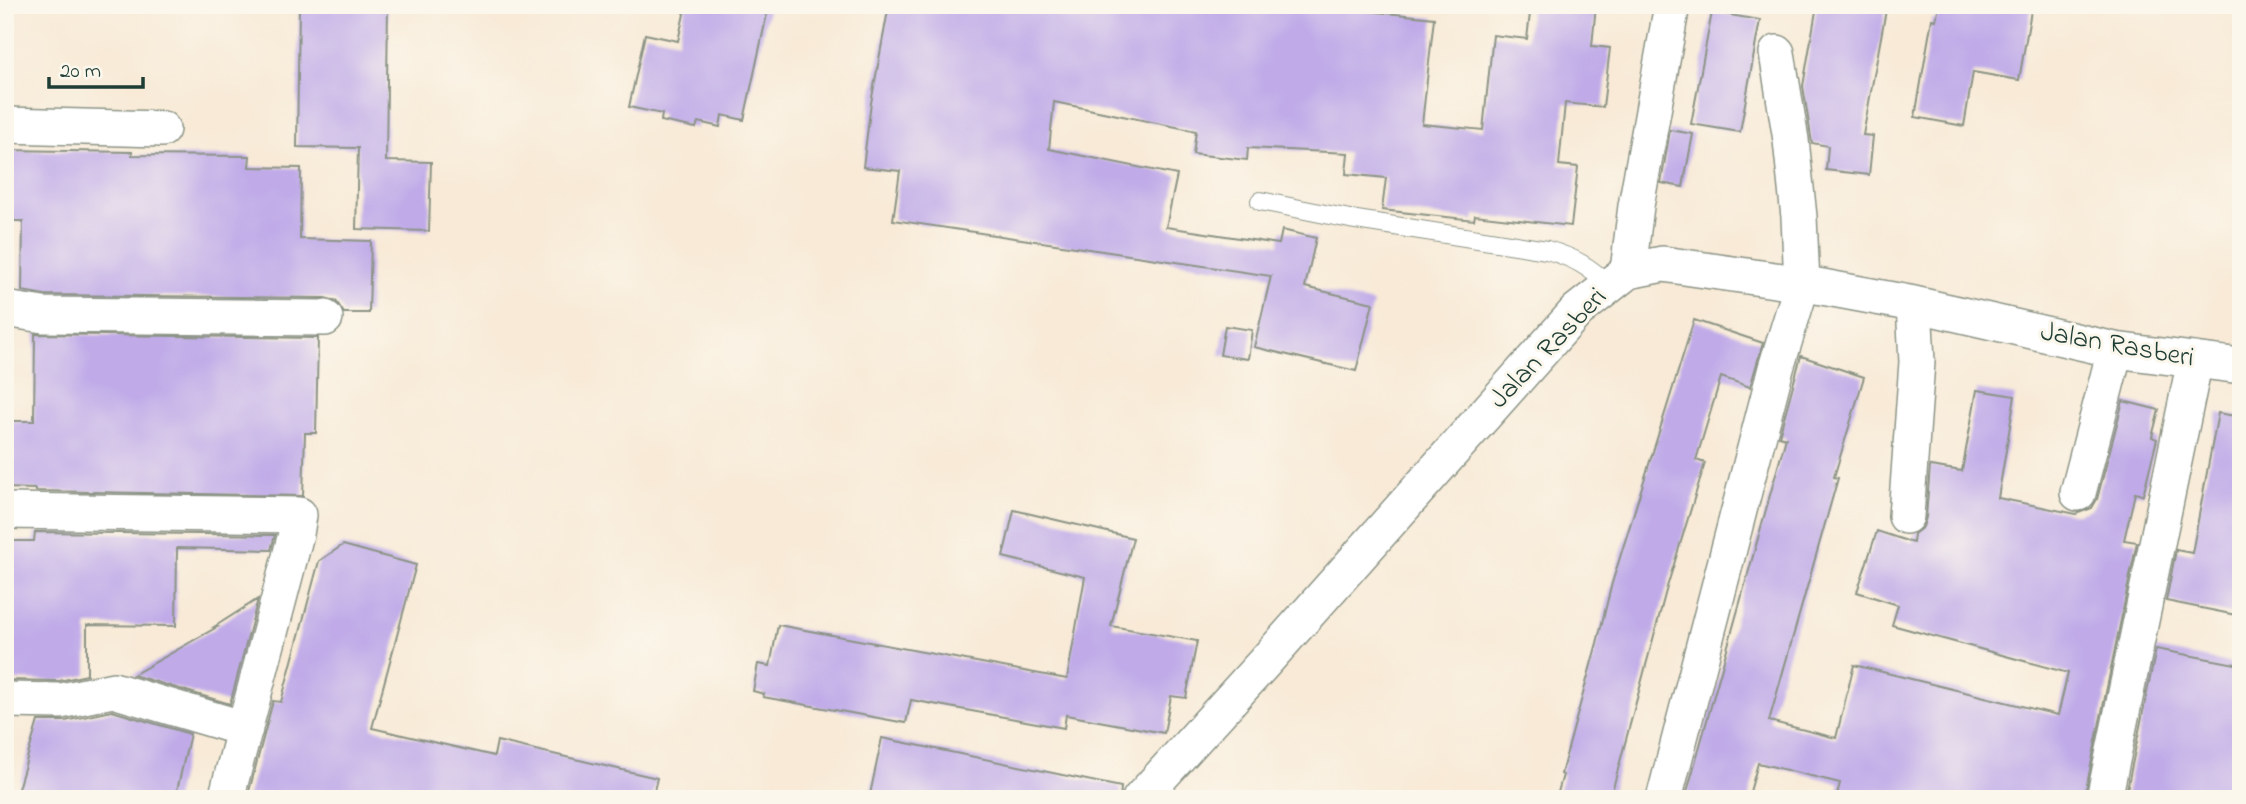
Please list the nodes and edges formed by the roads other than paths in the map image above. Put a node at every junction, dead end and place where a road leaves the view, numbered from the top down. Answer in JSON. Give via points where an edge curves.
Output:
{"nodes":[{"id":1,"x":1672,"y":5,"type":"edge"},
{"id":2,"x":1777,"y":53,"type":"dead end"},
{"id":3,"x":5,"y":125,"type":"edge"},
{"id":4,"x":162,"y":129,"type":"dead end"},
{"id":5,"x":1260,"y":201,"type":"dead end"},
{"id":6,"x":1619,"y":278,"type":"junction"},
{"id":7,"x":1802,"y":284,"type":"junction"},
{"id":8,"x":1914,"y":304,"type":"junction"},
{"id":9,"x":5,"y":309,"type":"edge"},
{"id":10,"x":325,"y":318,"type":"dead end"},
{"id":11,"x":2115,"y":350,"type":"junction"},
{"id":12,"x":2195,"y":360,"type":"junction"},
{"id":13,"x":2241,"y":366,"type":"edge"},
{"id":14,"x":2078,"y":493,"type":"dead end"},
{"id":15,"x":5,"y":512,"type":"edge"},
{"id":16,"x":1906,"y":516,"type":"dead end"},
{"id":17,"x":5,"y":700,"type":"edge"},
{"id":18,"x":245,"y":729,"type":"junction"},
{"id":19,"x":226,"y":799,"type":"edge"},
{"id":20,"x":1140,"y":799,"type":"edge"},
{"id":21,"x":1664,"y":799,"type":"edge"},
{"id":22,"x":2104,"y":799,"type":"edge"}],
"edges":[{"from":1,"to":6,"type":"street"},
{"from":2,"to":7,"type":"street","via":[[1791,140]]},
{"from":3,"to":4,"type":"street"},
{"from":5,"to":6,"type":"lane","via":[[1547,250]]},
{"from":6,"to":7,"type":"street","name":"Jalan Rasberi","via":[[1663,264]]},
{"from":6,"to":20,"type":"street","name":"Jalan Rasberi","via":[[1577,311]]},
{"from":7,"to":8,"type":"street","name":"Jalan Rasberi"},
{"from":7,"to":21,"type":"street"},
{"from":8,"to":11,"type":"street","name":"Jalan Rasberi"},
{"from":8,"to":16,"type":"street","via":[[1917,362]]},
{"from":9,"to":10,"type":"street","via":[[43,315]]},
{"from":11,"to":12,"type":"street","name":"Jalan Rasberi"},
{"from":11,"to":14,"type":"street"},
{"from":12,"to":13,"type":"street","name":"Jalan Rasberi"},
{"from":12,"to":22,"type":"street"},
{"from":15,"to":18,"type":"street","via":[[299,515]]},
{"from":17,"to":18,"type":"street","via":[[61,701],[113,690]]},
{"from":18,"to":19,"type":"street"}]}
